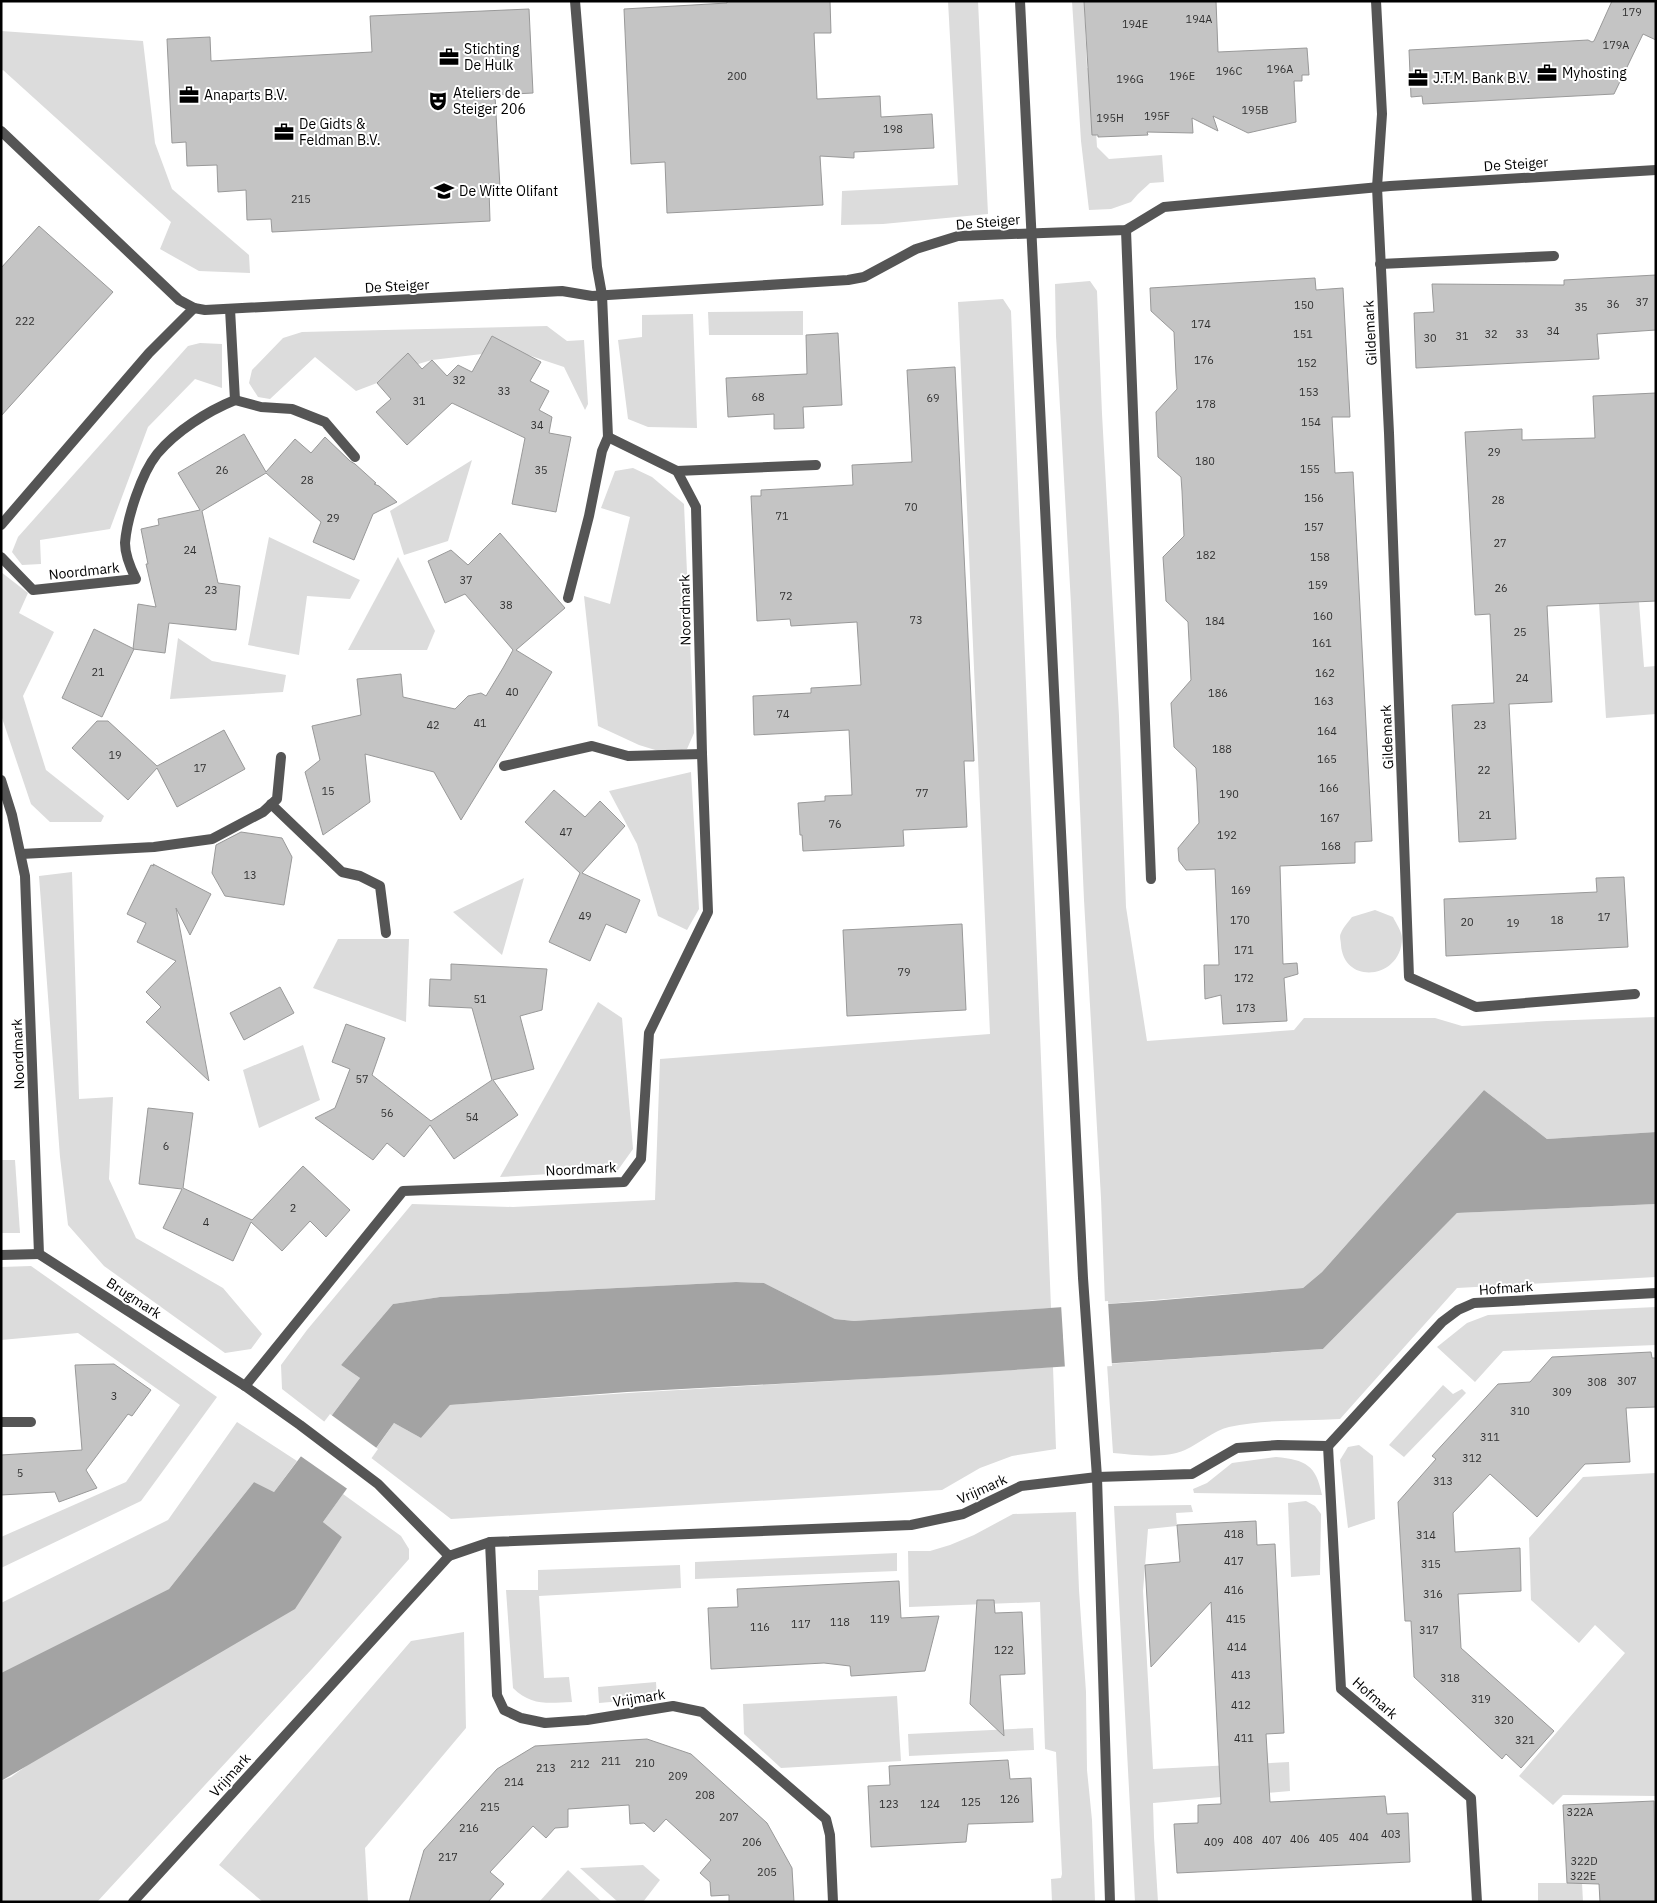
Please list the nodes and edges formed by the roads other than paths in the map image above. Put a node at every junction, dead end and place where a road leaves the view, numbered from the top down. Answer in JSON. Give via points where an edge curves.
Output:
{"nodes":[{"id":1,"x":575,"y":1,"type":"edge"},
{"id":2,"x":1020,"y":1,"type":"edge"},
{"id":3,"x":1376,"y":1,"type":"edge"},
{"id":4,"x":1,"y":131,"type":"edge"},
{"id":5,"x":1656,"y":170,"type":"edge"},
{"id":6,"x":1377,"y":187,"type":"junction"},
{"id":7,"x":1126,"y":230,"type":"junction"},
{"id":8,"x":1032,"y":232,"type":"junction"},
{"id":9,"x":1554,"y":256,"type":"dead end"},
{"id":10,"x":1380,"y":264,"type":"junction"},
{"id":11,"x":602,"y":295,"type":"junction"},
{"id":12,"x":194,"y":308,"type":"junction"},
{"id":13,"x":230,"y":309,"type":"junction"},
{"id":14,"x":235,"y":400,"type":"junction"},
{"id":15,"x":608,"y":437,"type":"junction"},
{"id":16,"x":355,"y":457,"type":"dead end"},
{"id":17,"x":816,"y":465,"type":"dead end"},
{"id":18,"x":677,"y":470,"type":"junction"},
{"id":19,"x":1,"y":525,"type":"edge"},
{"id":20,"x":1,"y":557,"type":"edge"},
{"id":21,"x":568,"y":598,"type":"dead end"},
{"id":22,"x":702,"y":754,"type":"junction"},
{"id":23,"x":281,"y":757,"type":"dead end"},
{"id":24,"x":504,"y":766,"type":"dead end"},
{"id":25,"x":1,"y":780,"type":"edge"},
{"id":26,"x":271,"y":804,"type":"junction"},
{"id":27,"x":21,"y":854,"type":"junction"},
{"id":28,"x":1150,"y":879,"type":"dead end"},
{"id":29,"x":386,"y":933,"type":"dead end"},
{"id":30,"x":1635,"y":994,"type":"dead end"},
{"id":31,"x":39,"y":1254,"type":"junction"},
{"id":32,"x":1,"y":1255,"type":"edge"},
{"id":33,"x":1656,"y":1293,"type":"edge"},
{"id":34,"x":245,"y":1386,"type":"junction"},
{"id":35,"x":1,"y":1422,"type":"edge"},
{"id":36,"x":31,"y":1422,"type":"dead end"},
{"id":37,"x":1328,"y":1446,"type":"junction"},
{"id":38,"x":1097,"y":1477,"type":"junction"},
{"id":39,"x":490,"y":1542,"type":"junction"},
{"id":40,"x":449,"y":1556,"type":"junction"},
{"id":41,"x":133,"y":1902,"type":"edge"},
{"id":42,"x":833,"y":1902,"type":"edge"},
{"id":43,"x":1110,"y":1902,"type":"edge"},
{"id":44,"x":1477,"y":1902,"type":"edge"}],
"edges":[{"from":1,"to":11,"type":"street"},
{"from":2,"to":8,"type":"street"},
{"from":3,"to":6,"type":"street","via":[[1382,114]]},
{"from":4,"to":12,"type":"street","name":"De Steiger","via":[[179,300]]},
{"from":5,"to":6,"type":"street","name":"De Steiger"},
{"from":6,"to":7,"type":"street","name":"De Steiger","via":[[1164,207]]},
{"from":6,"to":10,"type":"street","name":"Gildemark"},
{"from":7,"to":8,"type":"street","name":"De Steiger"},
{"from":7,"to":28,"type":"street"},
{"from":8,"to":11,"type":"street","name":"De Steiger","via":[[958,236],[916,249],[864,277],[848,280]]},
{"from":8,"to":38,"type":"street","via":[[1083,1278]]},
{"from":9,"to":10,"type":"street"},
{"from":10,"to":30,"type":"street","name":"Gildemark","via":[[1409,977],[1476,1007]]},
{"from":11,"to":13,"type":"street","name":"De Steiger","via":[[562,291]]},
{"from":11,"to":15,"type":"street"},
{"from":12,"to":13,"type":"street","name":"De Steiger"},
{"from":12,"to":19,"type":"street","via":[[149,353]]},
{"from":13,"to":14,"type":"street"},
{"from":14,"to":16,"type":"street","via":[[261,407],[292,409],[324,422]]},
{"from":14,"to":20,"type":"street","name":"Noordmark","via":[[196,420],[157,454],[130,512],[125,545],[136,579],[33,590]]},
{"from":15,"to":18,"type":"street"},
{"from":15,"to":21,"type":"street"},
{"from":17,"to":18,"type":"street"},
{"from":18,"to":22,"type":"street","name":"Noordmark","via":[[696,507]]},
{"from":22,"to":24,"type":"street","via":[[628,756],[592,746]]},
{"from":22,"to":34,"type":"street","name":"Noordmark","via":[[708,912],[649,1033],[641,1160],[624,1182],[403,1192]]},
{"from":23,"to":26,"type":"street","via":[[277,799]]},
{"from":25,"to":27,"type":"street","name":"Noordmark"},
{"from":26,"to":27,"type":"street","via":[[263,812],[212,839],[154,847]]},
{"from":26,"to":29,"type":"street","via":[[342,872],[380,886]]},
{"from":27,"to":31,"type":"street","name":"Noordmark","via":[[25,876]]},
{"from":31,"to":32,"type":"street"},
{"from":31,"to":34,"type":"street","name":"Brugmark"},
{"from":33,"to":37,"type":"street","name":"Hofmark","via":[[1474,1303],[1458,1310],[1442,1322]]},
{"from":34,"to":40,"type":"street","via":[[378,1484]]},
{"from":35,"to":36,"type":"street"},
{"from":37,"to":38,"type":"street","via":[[1237,1448],[1192,1474]]},
{"from":37,"to":44,"type":"street","name":"Hofmark","via":[[1341,1689],[1471,1798]]},
{"from":38,"to":39,"type":"street","name":"Vrijmark","via":[[1022,1486],[963,1514],[911,1524]]},
{"from":38,"to":43,"type":"street"},
{"from":39,"to":40,"type":"street","name":"Vrijmark"},
{"from":39,"to":42,"type":"street","name":"Vrijmark","via":[[497,1696],[504,1710],[545,1723],[587,1720],[672,1706],[702,1712],[826,1819],[830,1834]]},
{"from":40,"to":41,"type":"street","name":"Vrijmark"}]}
